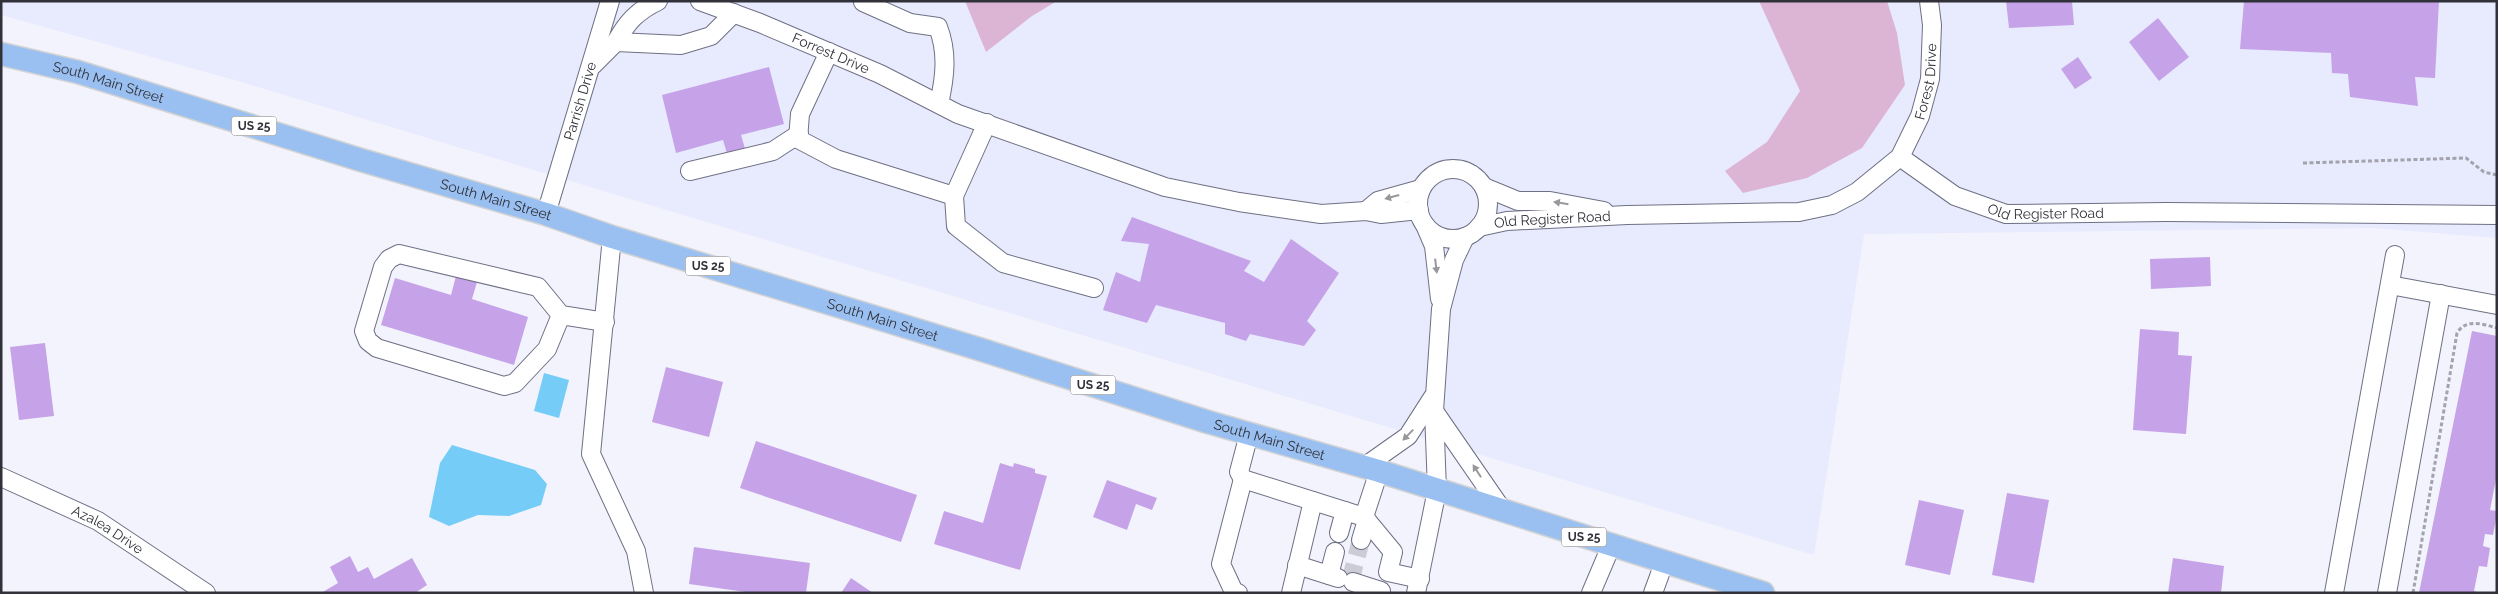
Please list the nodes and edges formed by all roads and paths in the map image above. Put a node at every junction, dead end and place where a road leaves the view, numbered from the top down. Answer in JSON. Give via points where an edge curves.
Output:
{"nodes":[{"id":1,"x":610,"y":1,"type":"edge"},
{"id":2,"x":658,"y":1,"type":"edge"},
{"id":3,"x":700,"y":1,"type":"edge"},
{"id":4,"x":1929,"y":1,"type":"edge"},
{"id":5,"x":864,"y":2,"type":"edge"},
{"id":6,"x":734,"y":13,"type":"junction"},
{"id":7,"x":616,"y":42,"type":"junction"},
{"id":8,"x":829,"y":52,"type":"junction"},
{"id":9,"x":1,"y":54,"type":"edge"},
{"id":10,"x":591,"y":67,"type":"junction"},
{"id":11,"x":939,"y":104,"type":"junction"},
{"id":12,"x":987,"y":123,"type":"junction"},
{"id":13,"x":799,"y":134,"type":"junction"},
{"id":14,"x":1900,"y":157,"type":"junction"},
{"id":15,"x":2303,"y":164,"type":"dead end"},
{"id":16,"x":690,"y":171,"type":"dead end"},
{"id":17,"x":2497,"y":175,"type":"edge"},
{"id":18,"x":1484,"y":187,"type":"junction"},
{"id":19,"x":1421,"y":190,"type":"junction"},
{"id":20,"x":954,"y":196,"type":"junction"},
{"id":21,"x":548,"y":207,"type":"junction"},
{"id":22,"x":1366,"y":211,"type":"junction"},
{"id":23,"x":1626,"y":215,"type":"junction"},
{"id":24,"x":2497,"y":215,"type":"edge"},
{"id":25,"x":1422,"y":217,"type":"junction"},
{"id":26,"x":1472,"y":232,"type":"junction"},
{"id":27,"x":612,"y":237,"type":"junction"},
{"id":28,"x":2395,"y":255,"type":"dead end"},
{"id":29,"x":2390,"y":284,"type":"junction"},
{"id":30,"x":1094,"y":288,"type":"dead end"},
{"id":31,"x":2441,"y":294,"type":"junction"},
{"id":32,"x":2497,"y":305,"type":"edge"},
{"id":33,"x":1441,"y":309,"type":"junction"},
{"id":34,"x":561,"y":315,"type":"junction"},
{"id":35,"x":604,"y":322,"type":"junction"},
{"id":36,"x":2497,"y":328,"type":"edge"},
{"id":37,"x":1434,"y":403,"type":"junction"},
{"id":38,"x":1249,"y":434,"type":"junction"},
{"id":39,"x":1371,"y":469,"type":"junction"},
{"id":40,"x":1,"y":478,"type":"edge"},
{"id":41,"x":1243,"y":479,"type":"junction"},
{"id":42,"x":1437,"y":490,"type":"junction"},
{"id":43,"x":1313,"y":501,"type":"junction"},
{"id":44,"x":1345,"y":511,"type":"junction"},
{"id":45,"x":1503,"y":511,"type":"junction"},
{"id":46,"x":1365,"y":518,"type":"junction"},
{"id":47,"x":1339,"y":533,"type":"dead end"},
{"id":48,"x":1361,"y":540,"type":"tunnel mouth"},
{"id":49,"x":1611,"y":546,"type":"junction"},
{"id":50,"x":1335,"y":552,"type":"dead end"},
{"id":51,"x":1664,"y":563,"type":"junction"},
{"id":52,"x":1297,"y":565,"type":"junction"},
{"id":53,"x":1388,"y":572,"type":"junction"},
{"id":54,"x":1340,"y":578,"type":"junction"},
{"id":55,"x":1418,"y":586,"type":"edge"},
{"id":56,"x":1381,"y":592,"type":"edge"},
{"id":57,"x":206,"y":593,"type":"edge"},
{"id":58,"x":644,"y":593,"type":"edge"},
{"id":59,"x":1238,"y":593,"type":"edge"},
{"id":60,"x":1290,"y":593,"type":"edge"},
{"id":61,"x":1591,"y":593,"type":"edge"},
{"id":62,"x":1653,"y":593,"type":"edge"},
{"id":63,"x":1763,"y":593,"type":"edge"},
{"id":64,"x":2334,"y":593,"type":"edge"},
{"id":65,"x":2387,"y":593,"type":"edge"},
{"id":66,"x":2413,"y":593,"type":"edge"}],
"edges":[{"from":1,"to":10,"type":"street","name":"Parrish Drive"},
{"from":2,"to":7,"type":"street","via":[[641,9],[627,22]]},
{"from":3,"to":6,"type":"street","name":"Forrest Drive"},
{"from":4,"to":14,"type":"street","name":"Forest Drive","via":[[1932,25],[1930,79],[1920,116]]},
{"from":5,"to":11,"type":"street","via":[[910,23],[938,27],[944,43],[945,77]]},
{"from":6,"to":7,"type":"street","via":[[711,36],[681,45]]},
{"from":6,"to":8,"type":"street","name":"Forrest Drive"},
{"from":7,"to":10,"type":"street"},
{"from":8,"to":11,"type":"street","name":"Forrest Drive"},
{"from":8,"to":13,"type":"street","via":[[800,114]]},
{"from":9,"to":21,"type":"main road","name":"South Main Street","number":"US 25","via":[[78,72],[360,160]]},
{"from":10,"to":21,"type":"street","name":"Parrish Drive"},
{"from":11,"to":12,"type":"street","name":"Forrest Drive"},
{"from":12,"to":20,"type":"street"},
{"from":12,"to":22,"type":"street","name":"Forrest Drive","via":[[1166,187],[1321,214]]},
{"from":13,"to":16,"type":"street","via":[[773,151]]},
{"from":13,"to":20,"type":"street","via":[[798,139],[836,159]]},
{"from":14,"to":23,"type":"street","name":"Old Register Road","via":[[1857,192],[1832,205],[1799,212]]},
{"from":14,"to":24,"type":"street","name":"Old Register Road","via":[[1955,196],[2006,214]]},
{"from":15,"to":17,"type":"path","via":[[2466,158],[2484,172]]},
{"from":18,"to":19,"type":"street","name":"Old Register Road","via":[[1470,174],[1452,169],[1434,175]]},
{"from":23,"to":18,"type":"street","name":"Old Register Road","one_way":true,"via":[[1550,202],[1518,201]]},
{"from":18,"to":26,"type":"street","name":"Old Register Road","via":[[1488,209]]},
{"from":19,"to":22,"type":"street","one_way":true,"via":[[1378,201]]},
{"from":19,"to":25,"type":"street","name":"Old Register Road"},
{"from":20,"to":30,"type":"street","via":[[956,226],[1002,263]]},
{"from":21,"to":27,"type":"main road","name":"South Main Street","number":"US 25"},
{"from":22,"to":25,"type":"street","name":"Forrest Drive"},
{"from":23,"to":26,"type":"street","name":"Old Register Road","via":[[1507,221]]},
{"from":25,"to":26,"type":"street","name":"Old Register Road","via":[[1432,232],[1442,237],[1454,239]]},
{"from":25,"to":33,"type":"street","name":"Old Register Road","one_way":true,"via":[[1434,246]]},
{"from":26,"to":33,"type":"street","name":"Old Register Road","via":[[1454,260]]},
{"from":27,"to":35,"type":"street"},
{"from":27,"to":38,"type":"main road","name":"South Main Street","number":"US 25"},
{"from":28,"to":29,"type":"street"},
{"from":29,"to":31,"type":"street"},
{"from":29,"to":64,"type":"street"},
{"from":31,"to":32,"type":"street"},
{"from":31,"to":65,"type":"street"},
{"from":33,"to":37,"type":"street","name":"Old Register Road"},
{"from":34,"to":34,"type":"street","via":[[538,287],[399,254],[389,259],[384,267],[364,331],[368,341],[377,348],[504,386],[515,383],[547,349]]},
{"from":34,"to":35,"type":"street"},
{"from":35,"to":58,"type":"street","via":[[591,454],[636,551]]},
{"from":36,"to":66,"type":"path","via":[[2468,323],[2457,333]]},
{"from":37,"to":39,"type":"street","name":"Old Register Road","one_way":true,"via":[[1408,436]]},
{"from":37,"to":42,"type":"street","name":"Old Register Road"},
{"from":45,"to":37,"type":"street","one_way":true},
{"from":38,"to":39,"type":"main road","name":"South Main Street","number":"US 25"},
{"from":38,"to":41,"type":"street","via":[[1239,472]]},
{"from":39,"to":42,"type":"main road","name":"South Main Street","number":"US 25"},
{"from":39,"to":46,"type":"street"},
{"from":40,"to":57,"type":"street","name":"Azalea Drive","via":[[98,521]]},
{"from":41,"to":43,"type":"street"},
{"from":41,"to":59,"type":"street","via":[[1222,564],[1234,592]]},
{"from":42,"to":45,"type":"main road","name":"South Main Street","number":"US 25"},
{"from":42,"to":55,"type":"street","name":"Old Register Road"},
{"from":43,"to":44,"type":"street"},
{"from":43,"to":52,"type":"street"},
{"from":44,"to":46,"type":"street"},
{"from":44,"to":47,"type":"street"},
{"from":45,"to":49,"type":"main road","name":"South Main Street","number":"US 25"},
{"from":46,"to":48,"type":"street"},
{"from":46,"to":53,"type":"street","via":[[1393,552]]},
{"from":49,"to":51,"type":"main road","name":"South Main Street","number":"US 25"},
{"from":49,"to":61,"type":"street"},
{"from":50,"to":54,"type":"street"},
{"from":51,"to":62,"type":"street"},
{"from":51,"to":63,"type":"main road","name":"South Main Street","number":"US 25"},
{"from":52,"to":54,"type":"street"},
{"from":52,"to":60,"type":"street"},
{"from":53,"to":55,"type":"street"},
{"from":53,"to":56,"type":"street"},
{"from":54,"to":56,"type":"street"}]}
